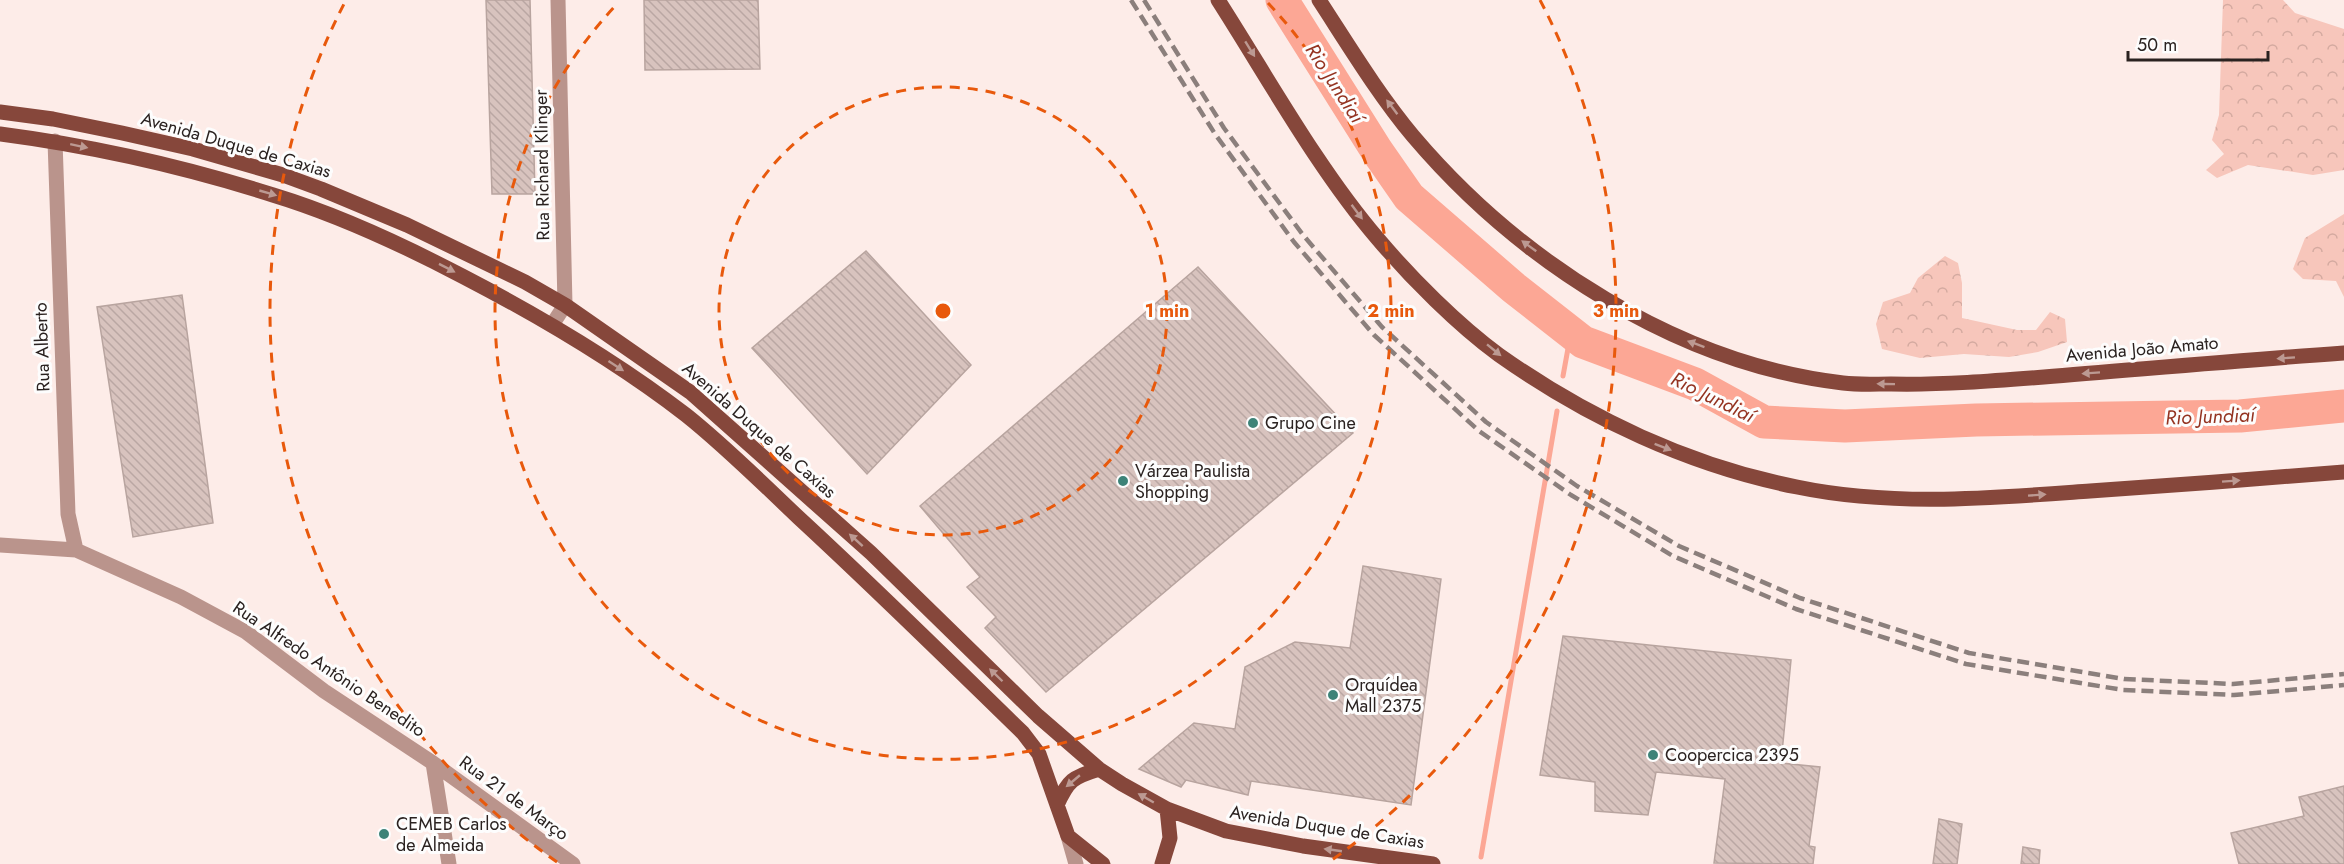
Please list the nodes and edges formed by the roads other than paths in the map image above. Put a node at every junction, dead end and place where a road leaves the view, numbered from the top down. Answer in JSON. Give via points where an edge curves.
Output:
{"nodes":[{"id":1,"x":558,"y":0,"type":"edge"},
{"id":2,"x":1218,"y":0,"type":"edge"},
{"id":3,"x":1319,"y":0,"type":"edge"},
{"id":4,"x":0,"y":112,"type":"edge"},
{"id":5,"x":0,"y":134,"type":"edge"},
{"id":6,"x":55,"y":141,"type":"junction"},
{"id":7,"x":565,"y":305,"type":"junction"},
{"id":8,"x":552,"y":325,"type":"junction"},
{"id":9,"x":2344,"y":353,"type":"edge"},
{"id":10,"x":2344,"y":472,"type":"edge"},
{"id":11,"x":0,"y":545,"type":"edge"},
{"id":12,"x":76,"y":550,"type":"junction"},
{"id":13,"x":433,"y":763,"type":"junction"},
{"id":14,"x":1099,"y":769,"type":"junction"},
{"id":15,"x":1057,"y":805,"type":"junction"},
{"id":16,"x":1167,"y":809,"type":"junction"},
{"id":17,"x":1068,"y":836,"type":"junction"},
{"id":18,"x":449,"y":864,"type":"edge"},
{"id":19,"x":573,"y":864,"type":"edge"},
{"id":20,"x":1077,"y":864,"type":"edge"},
{"id":21,"x":1103,"y":864,"type":"edge"},
{"id":22,"x":1162,"y":864,"type":"edge"},
{"id":23,"x":1432,"y":864,"type":"edge"}],
"edges":[{"from":1,"to":7,"type":"street","name":"Rua Richard Klinger"},
{"from":2,"to":10,"type":"main road","one_way":true,"via":[[1330,176],[1377,238],[1433,297],[1498,354],[1649,442],[1720,468],[1798,488],[1857,495],[1978,499]]},
{"from":9,"to":3,"type":"main road","name":"Avenida João Amato","one_way":true,"via":[[1944,385],[1845,383],[1766,369],[1680,338],[1587,288],[1507,230],[1412,135]]},
{"from":4,"to":7,"type":"main road","name":"Avenida Duque de Caxias","via":[[53,119],[193,149],[293,179],[407,225]]},
{"from":5,"to":6,"type":"main road","name":"Avenida Duque de Caxias"},
{"from":6,"to":8,"type":"main road","name":"Avenida Duque de Caxias","one_way":true,"via":[[275,195],[414,251]]},
{"from":6,"to":12,"type":"street","name":"Rua Alberto","via":[[68,514]]},
{"from":7,"to":8,"type":"street"},
{"from":14,"to":7,"type":"main road","name":"Avenida Duque de Caxias","one_way":true,"via":[[1038,716],[871,554],[690,392]]},
{"from":8,"to":15,"type":"main road","name":"Avenida Duque de Caxias","one_way":true,"via":[[688,417],[855,570],[1023,733],[1040,754]]},
{"from":11,"to":12,"type":"street","name":"Rua Alfredo Antônio Benedito"},
{"from":12,"to":13,"type":"street","name":"Rua Alfredo Antônio Benedito","via":[[181,597],[246,632],[324,691]]},
{"from":13,"to":18,"type":"street"},
{"from":13,"to":19,"type":"street","name":"Rua 21 de Março"},
{"from":14,"to":15,"type":"main road","one_way":true,"via":[[1080,775],[1066,786]]},
{"from":16,"to":14,"type":"main road","name":"Avenida Duque de Caxias","one_way":true},
{"from":15,"to":17,"type":"main road","name":"Avenida Duque de Caxias"},
{"from":16,"to":22,"type":"main road","via":[[1170,838]]},
{"from":23,"to":16,"type":"main road","name":"Avenida Duque de Caxias","one_way":true,"via":[[1226,831]]},
{"from":17,"to":20,"type":"street"},
{"from":17,"to":21,"type":"main road"}]}
